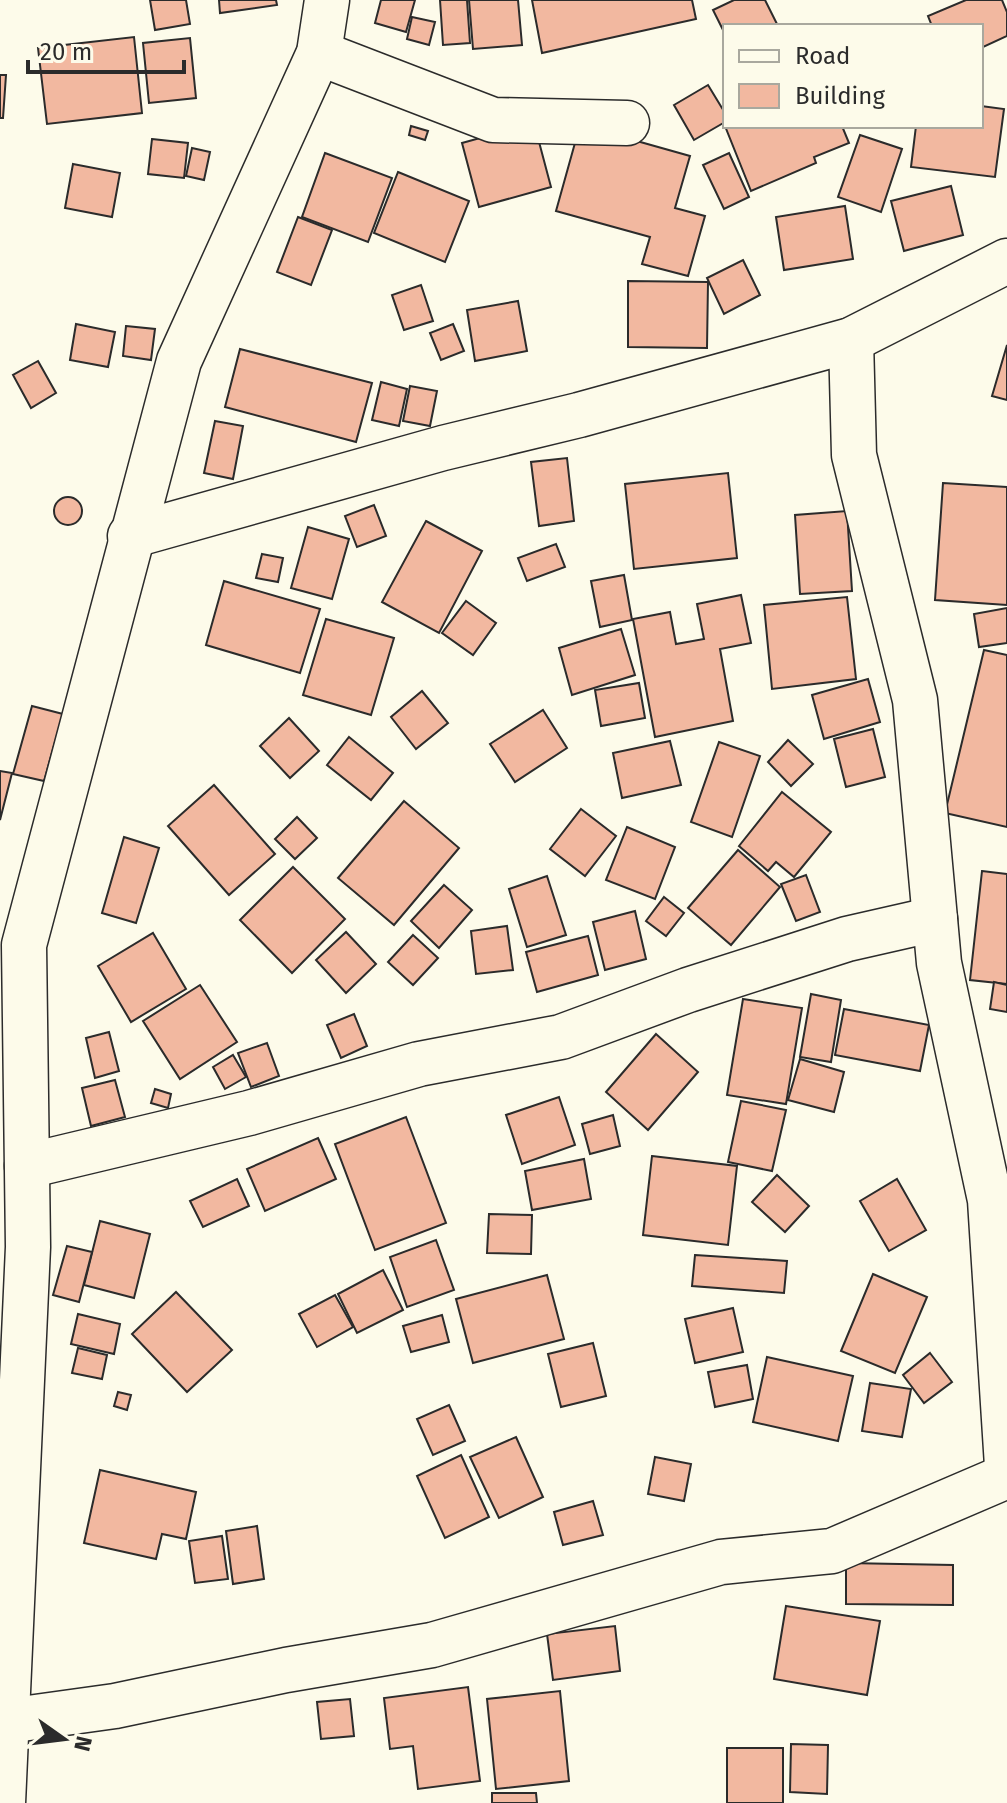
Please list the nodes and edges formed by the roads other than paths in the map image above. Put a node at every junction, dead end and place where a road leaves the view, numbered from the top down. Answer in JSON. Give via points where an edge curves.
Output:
{"nodes":[{"id":1,"x":327,"y":0,"type":"edge"},
{"id":2,"x":319,"y":53,"type":"junction"},
{"id":3,"x":627,"y":123,"type":"dead end"},
{"id":4,"x":1007,"y":261,"type":"edge"},
{"id":5,"x":851,"y":340,"type":"junction"},
{"id":6,"x":130,"y":536,"type":"junction"},
{"id":7,"x":935,"y":919,"type":"junction"},
{"id":8,"x":27,"y":1166,"type":"junction"},
{"id":9,"x":1007,"y":1466,"type":"edge"},
{"id":10,"x":1007,"y":1476,"type":"edge"},
{"id":11,"x":3,"y":1721,"type":"edge"},
{"id":12,"x":3,"y":1803,"type":"edge"}],
"edges":[{"from":1,"to":2,"type":"street"},
{"from":2,"to":3,"type":"street","via":[[493,120]]},
{"from":2,"to":6,"type":"street","via":[[179,361]]},
{"from":4,"to":5,"type":"street"},
{"from":5,"to":6,"type":"street"},
{"from":5,"to":7,"type":"street","via":[[854,455],[915,700]]},
{"from":6,"to":8,"type":"street","via":[[24,945]]},
{"from":7,"to":8,"type":"street","via":[[847,939],[561,1037],[419,1064],[249,1113]]},
{"from":7,"to":9,"type":"street","via":[[939,963],[990,1200]]},
{"from":8,"to":11,"type":"street","via":[[22,1415]]},
{"from":10,"to":11,"type":"street","via":[[832,1551],[721,1562],[432,1645],[115,1706]]},
{"from":11,"to":12,"type":"street"}]}
